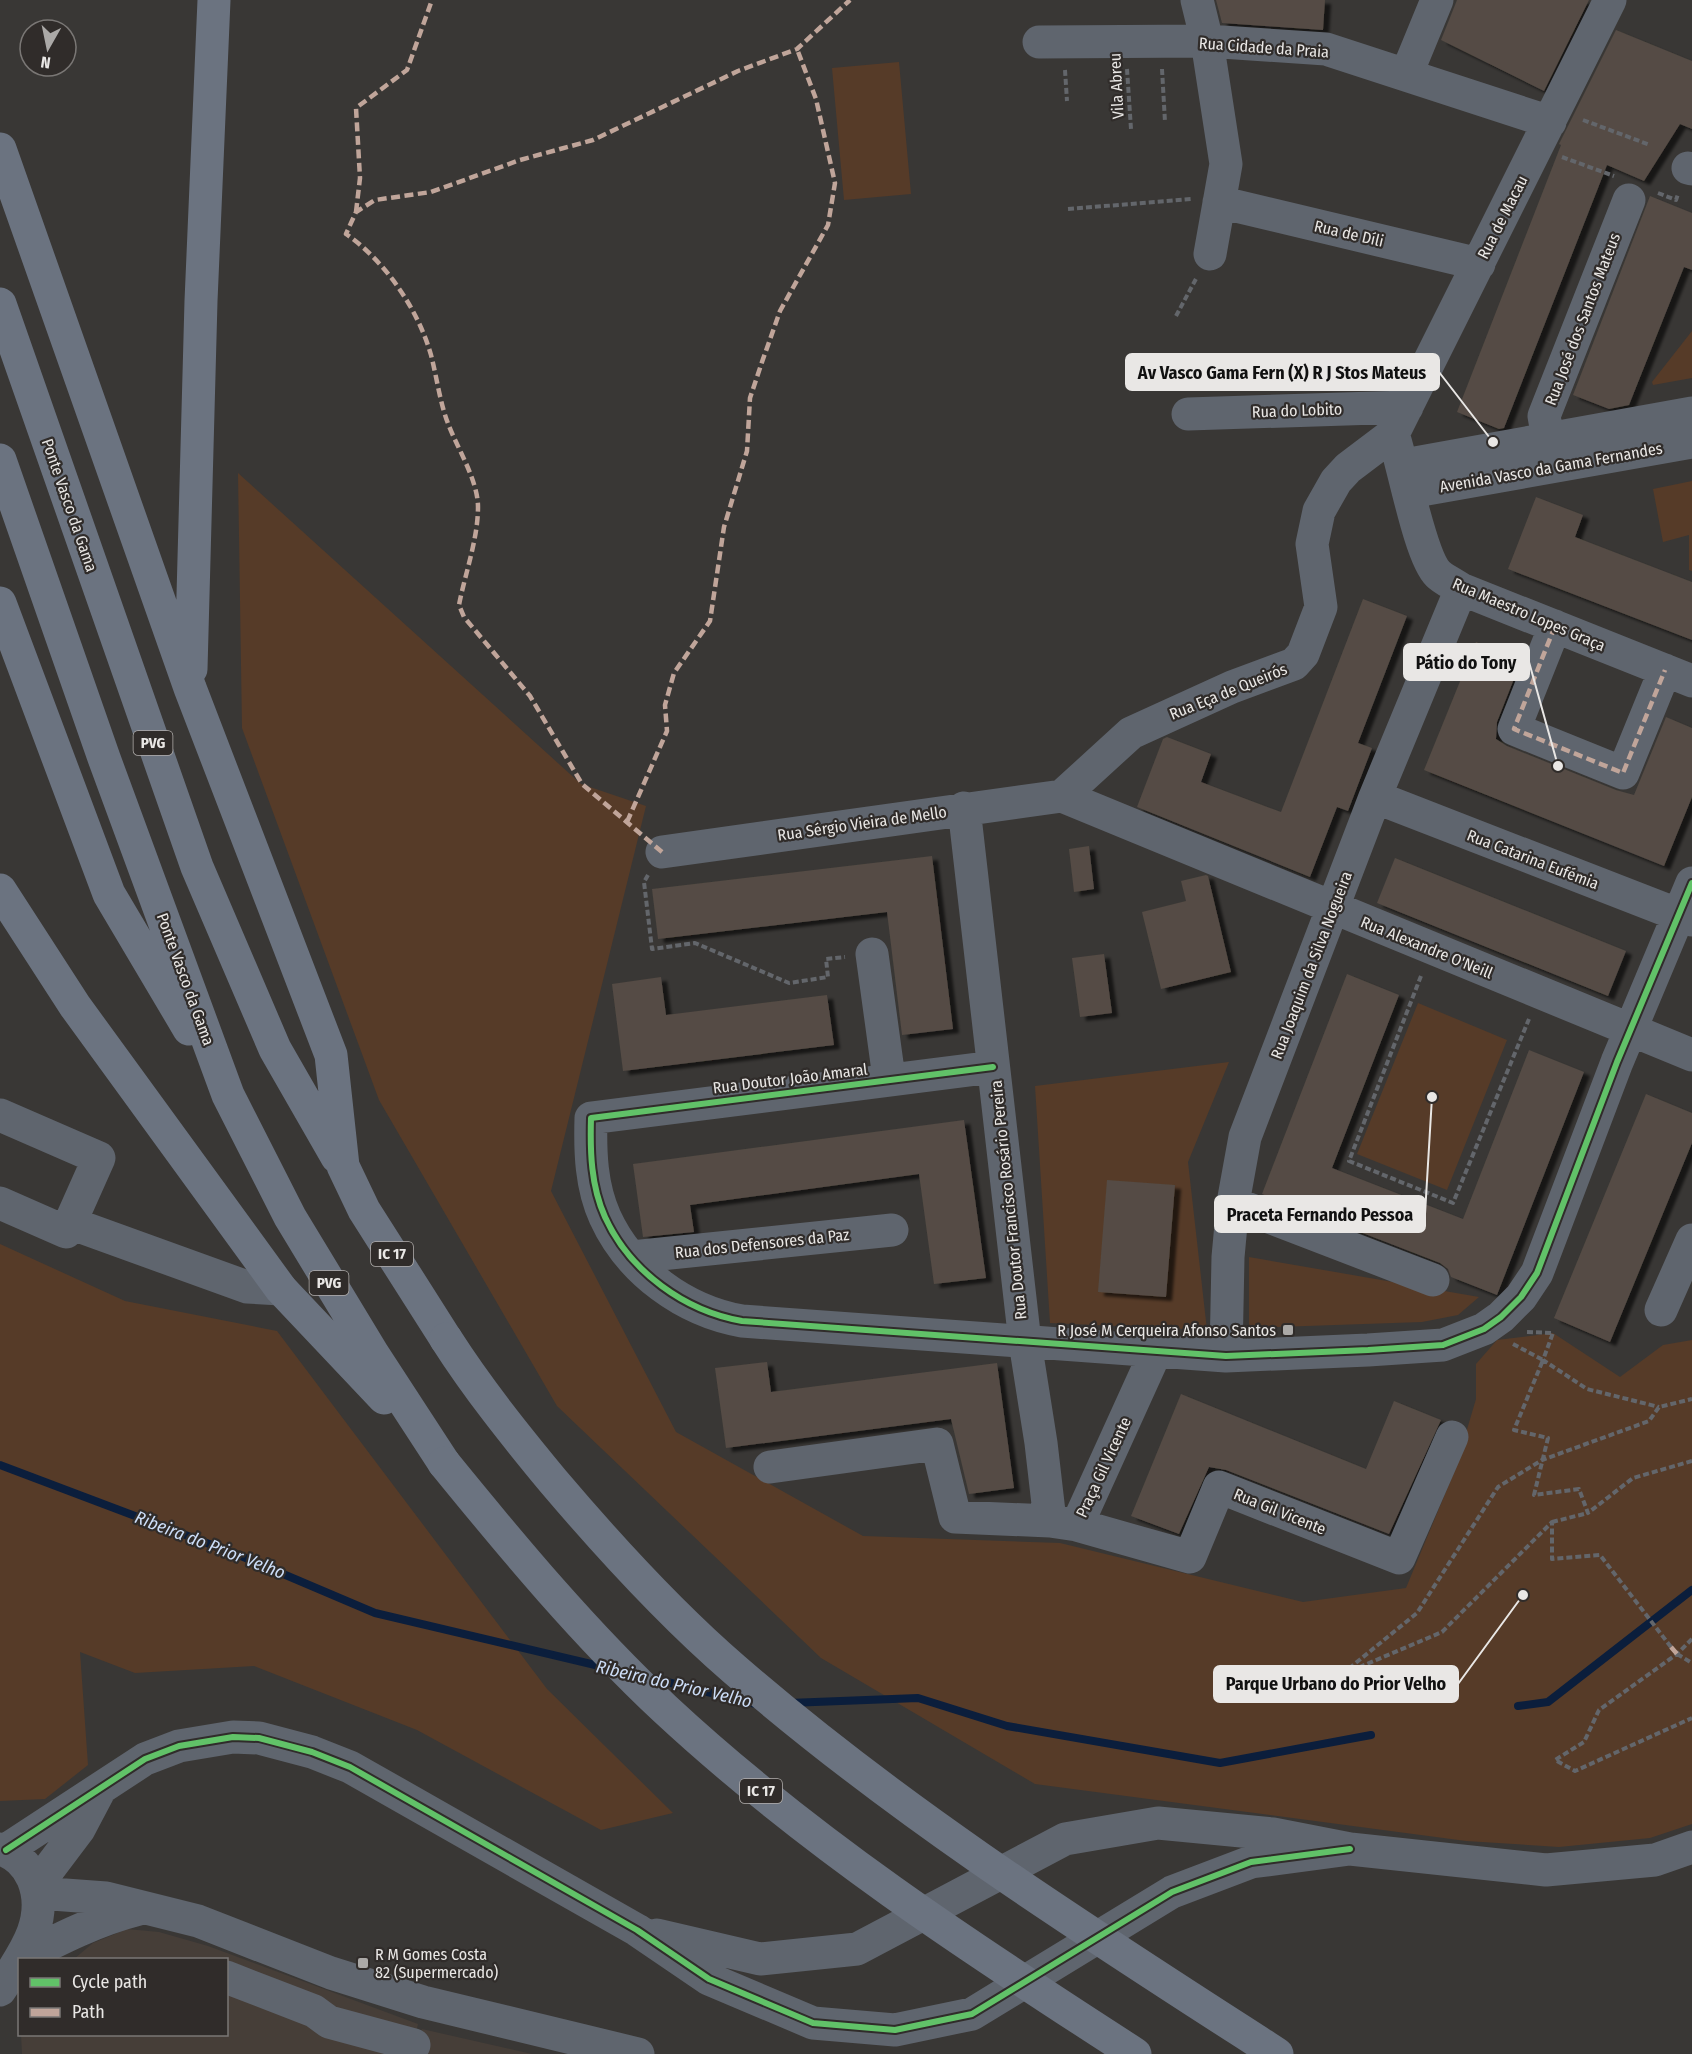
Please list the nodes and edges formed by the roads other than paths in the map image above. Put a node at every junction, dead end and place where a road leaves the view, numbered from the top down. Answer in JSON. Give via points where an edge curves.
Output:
{"nodes":[{"id":1,"x":214,"y":0,"type":"edge"},
{"id":2,"x":1197,"y":0,"type":"edge"},
{"id":3,"x":1437,"y":0,"type":"edge"},
{"id":4,"x":1610,"y":0,"type":"edge"},
{"id":5,"x":1207,"y":41,"type":"junction"},
{"id":6,"x":1039,"y":42,"type":"dead end"},
{"id":7,"x":1407,"y":73,"type":"junction"},
{"id":8,"x":1554,"y":116,"type":"junction"},
{"id":9,"x":0,"y":149,"type":"edge"},
{"id":10,"x":1629,"y":200,"type":"dead end"},
{"id":11,"x":1219,"y":202,"type":"junction"},
{"id":12,"x":1210,"y":254,"type":"road end"},
{"id":13,"x":1479,"y":264,"type":"junction"},
{"id":14,"x":0,"y":304,"type":"edge"},
{"id":15,"x":1692,"y":413,"type":"edge"},
{"id":16,"x":1188,"y":414,"type":"dead end"},
{"id":17,"x":1400,"y":420,"type":"junction"},
{"id":18,"x":1548,"y":439,"type":"junction"},
{"id":19,"x":1692,"y":442,"type":"edge"},
{"id":20,"x":0,"y":460,"type":"edge"},
{"id":21,"x":1407,"y":479,"type":"junction"},
{"id":22,"x":1461,"y":589,"type":"junction"},
{"id":23,"x":0,"y":603,"type":"edge"},
{"id":24,"x":1556,"y":626,"type":"junction"},
{"id":25,"x":1678,"y":676,"type":"edge"},
{"id":26,"x":190,"y":688,"type":"junction"},
{"id":27,"x":1062,"y":796,"type":"junction"},
{"id":28,"x":1375,"y":797,"type":"junction"},
{"id":29,"x":964,"y":808,"type":"junction"},
{"id":30,"x":662,"y":852,"type":"road end"},
{"id":31,"x":1692,"y":883,"type":"edge"},
{"id":32,"x":0,"y":890,"type":"edge"},
{"id":33,"x":1332,"y":908,"type":"junction"},
{"id":34,"x":1685,"y":918,"type":"edge"},
{"id":35,"x":872,"y":954,"type":"road end"},
{"id":36,"x":1632,"y":1031,"type":"junction"},
{"id":37,"x":1692,"y":1055,"type":"edge"},
{"id":38,"x":993,"y":1067,"type":"junction"},
{"id":39,"x":889,"y":1078,"type":"junction"},
{"id":40,"x":228,"y":1095,"type":"junction"},
{"id":41,"x":0,"y":1115,"type":"edge"},
{"id":42,"x":343,"y":1166,"type":"junction"},
{"id":43,"x":0,"y":1203,"type":"edge"},
{"id":44,"x":1233,"y":1203,"type":"junction"},
{"id":45,"x":70,"y":1223,"type":"junction"},
{"id":46,"x":892,"y":1230,"type":"dead end"},
{"id":47,"x":1692,"y":1240,"type":"edge"},
{"id":48,"x":632,"y":1257,"type":"junction"},
{"id":49,"x":1433,"y":1280,"type":"dead end"},
{"id":50,"x":281,"y":1289,"type":"junction"},
{"id":51,"x":1661,"y":1310,"type":"dead end"},
{"id":52,"x":1024,"y":1342,"type":"junction"},
{"id":53,"x":1156,"y":1351,"type":"junction"},
{"id":54,"x":1226,"y":1356,"type":"junction"},
{"id":55,"x":1452,"y":1437,"type":"dead end"},
{"id":56,"x":444,"y":1463,"type":"junction"},
{"id":57,"x":770,"y":1467,"type":"dead end"},
{"id":58,"x":1064,"y":1523,"type":"junction"},
{"id":59,"x":99,"y":1791,"type":"junction"},
{"id":60,"x":79,"y":1829,"type":"junction"},
{"id":61,"x":1692,"y":1847,"type":"edge"},
{"id":62,"x":3,"y":1850,"type":"edge"},
{"id":63,"x":1350,"y":1850,"type":"junction"},
{"id":64,"x":37,"y":1890,"type":"junction"},
{"id":65,"x":106,"y":1898,"type":"junction"},
{"id":66,"x":139,"y":1909,"type":"junction"},
{"id":67,"x":637,"y":1930,"type":"junction"},
{"id":68,"x":20,"y":1958,"type":"edge"},
{"id":69,"x":22,"y":1958,"type":"edge"},
{"id":70,"x":18,"y":1962,"type":"edge"},
{"id":71,"x":228,"y":1978,"type":"edge"},
{"id":72,"x":18,"y":1986,"type":"edge"},
{"id":73,"x":0,"y":1991,"type":"edge"},
{"id":74,"x":423,"y":2002,"type":"junction"},
{"id":75,"x":413,"y":2049,"type":"edge"},
{"id":76,"x":638,"y":2054,"type":"edge"},
{"id":77,"x":1135,"y":2054,"type":"edge"},
{"id":78,"x":1278,"y":2054,"type":"edge"}],
"edges":[{"from":1,"to":26,"type":"highway"},
{"from":2,"to":5,"type":"street"},
{"from":3,"to":7,"type":"street"},
{"from":4,"to":8,"type":"street","name":"Rua de Macau"},
{"from":5,"to":6,"type":"street","name":"Rua Cidade da Praia"},
{"from":5,"to":7,"type":"street","name":"Rua Cidade da Praia","via":[[1326,49]]},
{"from":5,"to":11,"type":"street","via":[[1226,164]]},
{"from":7,"to":8,"type":"street","name":"Rua Cidade da Praia"},
{"from":8,"to":13,"type":"street","name":"Rua de Macau"},
{"from":9,"to":26,"type":"highway"},
{"from":10,"to":18,"type":"street","name":"Rua José dos Santos Mateus","via":[[1544,417]]},
{"from":11,"to":12,"type":"street"},
{"from":11,"to":13,"type":"street","name":"Rua de Díli"},
{"from":13,"to":17,"type":"street","name":"Rua de Macau"},
{"from":14,"to":42,"type":"highway","name":"Ponte Vasco da Gama","number":"PVG","via":[[197,867],[275,1049]]},
{"from":15,"to":18,"type":"street","name":"Avenida Vasco da Gama Fernandes"},
{"from":16,"to":17,"type":"street","name":"Rua do Lobito"},
{"from":17,"to":21,"type":"street","name":"Rua Maestro Lopes Graça"},
{"from":17,"to":27,"type":"street","name":"Rua Eça de Queirós","via":[[1336,481],[1320,511],[1312,544],[1321,608],[1298,662],[1232,687],[1131,734]]},
{"from":18,"to":21,"type":"street","name":"Avenida Vasco da Gama Fernandes"},
{"from":19,"to":21,"type":"street","name":"Avenida Vasco da Gama Fernandes"},
{"from":20,"to":40,"type":"highway","name":"Ponte Vasco da Gama","number":"PVG"},
{"from":21,"to":22,"type":"street","name":"Rua Maestro Lopes Graça","via":[[1417,528],[1437,574]]},
{"from":22,"to":24,"type":"street","name":"Rua Maestro Lopes Graça"},
{"from":22,"to":28,"type":"street","name":"Rua Joaquim da Silva Nogueira"},
{"from":23,"to":40,"type":"highway","via":[[109,894]]},
{"from":24,"to":25,"type":"street","name":"Rua Maestro Lopes Graça"},
{"from":24,"to":25,"type":"street","via":[[1514,729],[1623,773]]},
{"from":26,"to":42,"type":"highway","via":[[331,1055]]},
{"from":27,"to":29,"type":"street","name":"Rua Sérgio Vieira de Mello"},
{"from":27,"to":33,"type":"street","name":"Rua Alexandre O'Neill"},
{"from":28,"to":33,"type":"street","name":"Rua Joaquim da Silva Nogueira"},
{"from":28,"to":34,"type":"street","name":"Rua Catarina Eufémia"},
{"from":29,"to":30,"type":"street","name":"Rua Sérgio Vieira de Mello"},
{"from":29,"to":38,"type":"street","name":"Rua Doutor Francisco Rosário Pereira"},
{"from":31,"to":34,"type":"street"},
{"from":32,"to":50,"type":"highway","via":[[75,1006]]},
{"from":33,"to":36,"type":"street","name":"Rua Alexandre O'Neill"},
{"from":33,"to":44,"type":"street","name":"Rua Joaquim da Silva Nogueira","via":[[1245,1137]]},
{"from":34,"to":36,"type":"street"},
{"from":35,"to":39,"type":"street"},
{"from":36,"to":37,"type":"street","name":"Rua Alexandre O'Neill"},
{"from":36,"to":54,"type":"street","via":[[1537,1273],[1521,1297],[1484,1329],[1463,1339],[1431,1346]]},
{"from":38,"to":39,"type":"street","name":"Rua Doutor João Amaral"},
{"from":38,"to":52,"type":"street","name":"Rua Doutor Francisco Rosário Pereira"},
{"from":39,"to":48,"type":"street","name":"Rua Doutor João Amaral","via":[[591,1118],[590,1159],[597,1193],[617,1239]]},
{"from":40,"to":56,"type":"highway","name":"Ponte Vasco da Gama","number":"PVG","via":[[301,1236]]},
{"from":41,"to":45,"type":"street","via":[[99,1158]]},
{"from":42,"to":78,"type":"highway","number":"IC 17","bridge":true,"via":[[364,1210],[476,1386],[577,1509],[663,1602],[733,1669],[821,1740],[1025,1891]]},
{"from":43,"to":45,"type":"street","via":[[66,1232]]},
{"from":44,"to":49,"type":"street"},
{"from":44,"to":54,"type":"street","name":"Rua Joaquim da Silva Nogueira"},
{"from":45,"to":50,"type":"street","via":[[247,1287]]},
{"from":46,"to":48,"type":"street","name":"Rua dos Defensores da Paz"},
{"from":47,"to":51,"type":"street"},
{"from":48,"to":52,"type":"street","via":[[678,1299],[724,1318]]},
{"from":50,"to":56,"type":"highway"},
{"from":52,"to":53,"type":"street"},
{"from":52,"to":58,"type":"street","name":"Praça Gil Vicente","via":[[1041,1443]]},
{"from":53,"to":54,"type":"street"},
{"from":53,"to":58,"type":"street","name":"Praça Gil Vicente"},
{"from":55,"to":58,"type":"street","name":"Rua Gil Vicente","via":[[1399,1558],[1219,1487],[1190,1557]]},
{"from":56,"to":77,"type":"highway","number":"IC 17","bridge":true,"via":[[548,1589],[665,1709],[722,1759],[865,1873]]},
{"from":57,"to":58,"type":"street","name":"Rua Gil Vicente","via":[[937,1444],[955,1517]]},
{"from":59,"to":60,"type":"street"},
{"from":59,"to":62,"type":"street"},
{"from":59,"to":67,"type":"street","via":[[145,1759],[178,1746],[233,1737],[282,1742],[350,1767]]},
{"from":60,"to":64,"type":"street"},
{"from":60,"to":65,"type":"street","via":[[80,1868]]},
{"from":61,"to":63,"type":"street","via":[[1655,1860],[1546,1870]]},
{"from":62,"to":64,"type":"street","via":[[22,1862]]},
{"from":63,"to":67,"type":"street","via":[[1273,1834],[1158,1823],[1065,1839],[857,1949],[760,1959]]},
{"from":63,"to":67,"type":"street","via":[[1251,1862],[1172,1892],[972,2014],[895,2030],[813,2023],[709,1979]]},
{"from":64,"to":65,"type":"street"},
{"from":64,"to":68,"type":"street","via":[[37,1925]]},
{"from":65,"to":66,"type":"street"},
{"from":66,"to":69,"type":"street","via":[[94,1922]]},
{"from":66,"to":74,"type":"street","via":[[198,1921],[331,1973]]},
{"from":70,"to":73,"type":"street"},
{"from":71,"to":75,"type":"street","via":[[314,2011],[329,2022]]},
{"from":72,"to":73,"type":"street"},
{"from":74,"to":75,"type":"street"},
{"from":74,"to":76,"type":"street"}]}
